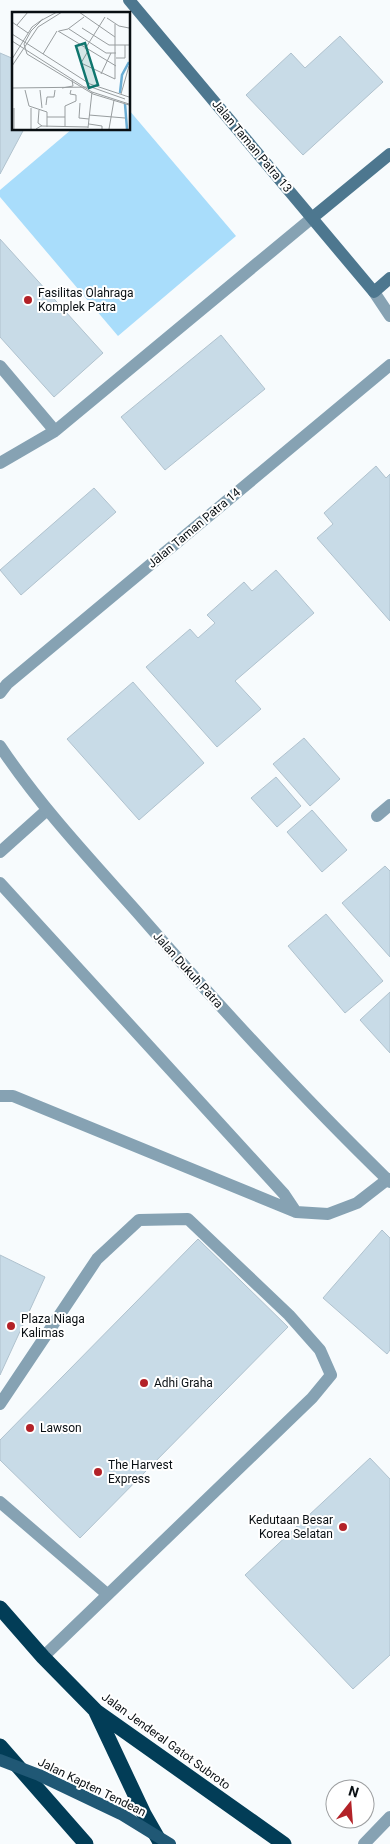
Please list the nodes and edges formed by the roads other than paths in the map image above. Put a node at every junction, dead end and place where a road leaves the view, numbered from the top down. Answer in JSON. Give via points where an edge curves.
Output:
{"nodes":[{"id":1,"x":129,"y":0,"type":"edge"},
{"id":2,"x":390,"y":154,"type":"edge"},
{"id":3,"x":312,"y":218,"type":"junction"},
{"id":4,"x":390,"y":278,"type":"edge"},
{"id":5,"x":374,"y":292,"type":"junction"},
{"id":6,"x":390,"y":316,"type":"edge"},
{"id":7,"x":390,"y":365,"type":"edge"},
{"id":8,"x":0,"y":366,"type":"edge"},
{"id":9,"x":55,"y":431,"type":"junction"},
{"id":10,"x":0,"y":463,"type":"edge"},
{"id":11,"x":0,"y":693,"type":"edge"},
{"id":12,"x":0,"y":746,"type":"edge"},
{"id":13,"x":390,"y":805,"type":"edge"},
{"id":14,"x":47,"y":810,"type":"junction"},
{"id":15,"x":377,"y":816,"type":"dead end"},
{"id":16,"x":0,"y":852,"type":"edge"},
{"id":17,"x":0,"y":884,"type":"edge"},
{"id":18,"x":0,"y":1096,"type":"edge"},
{"id":19,"x":389,"y":1180,"type":"edge"},
{"id":20,"x":296,"y":1212,"type":"junction"},
{"id":21,"x":0,"y":1404,"type":"edge"},
{"id":22,"x":0,"y":1502,"type":"edge"},
{"id":23,"x":107,"y":1594,"type":"junction"},
{"id":24,"x":0,"y":1608,"type":"edge"},
{"id":25,"x":43,"y":1657,"type":"junction"},
{"id":26,"x":96,"y":1711,"type":"junction"},
{"id":27,"x":0,"y":1746,"type":"edge"},
{"id":28,"x":0,"y":1760,"type":"edge"},
{"id":29,"x":390,"y":1817,"type":"edge"},
{"id":30,"x":86,"y":1844,"type":"edge"},
{"id":31,"x":161,"y":1844,"type":"edge"},
{"id":32,"x":170,"y":1844,"type":"edge"},
{"id":33,"x":284,"y":1844,"type":"edge"},
{"id":34,"x":364,"y":1844,"type":"edge"}],
"edges":[{"from":1,"to":3,"type":"street","name":"Jalan Taman Patra 13"},
{"from":2,"to":3,"type":"street"},
{"from":3,"to":5,"type":"street","name":"Jalan Taman Patra 13"},
{"from":3,"to":9,"type":"street"},
{"from":4,"to":5,"type":"street"},
{"from":5,"to":6,"type":"street"},
{"from":7,"to":11,"type":"street","name":"Jalan Taman Patra 14"},
{"from":8,"to":9,"type":"street"},
{"from":9,"to":10,"type":"street"},
{"from":12,"to":14,"type":"street","name":"Jalan Dukuh Patra"},
{"from":13,"to":15,"type":"street"},
{"from":14,"to":16,"type":"street"},
{"from":14,"to":19,"type":"street","name":"Jalan Dukuh Patra","via":[[322,1115]]},
{"from":17,"to":20,"type":"street","via":[[277,1187]]},
{"from":18,"to":20,"type":"street","via":[[13,1096]]},
{"from":19,"to":20,"type":"street","via":[[357,1204],[328,1214]]},
{"from":21,"to":23,"type":"street","via":[[97,1259],[139,1220],[188,1219],[289,1315],[320,1350],[331,1375],[312,1398]]},
{"from":22,"to":23,"type":"street"},
{"from":23,"to":25,"type":"street"},
{"from":24,"to":25,"type":"highway","name":"Jalan Jenderal Gatot Subroto"},
{"from":25,"to":26,"type":"highway","name":"Jalan Jenderal Gatot Subroto"},
{"from":26,"to":31,"type":"highway"},
{"from":26,"to":33,"type":"highway","name":"Jalan Jenderal Gatot Subroto"},
{"from":27,"to":30,"type":"highway"},
{"from":28,"to":32,"type":"main road","name":"Jalan Kapten Tendean","bridge":true,"via":[[121,1814]]},
{"from":29,"to":34,"type":"street"}]}
